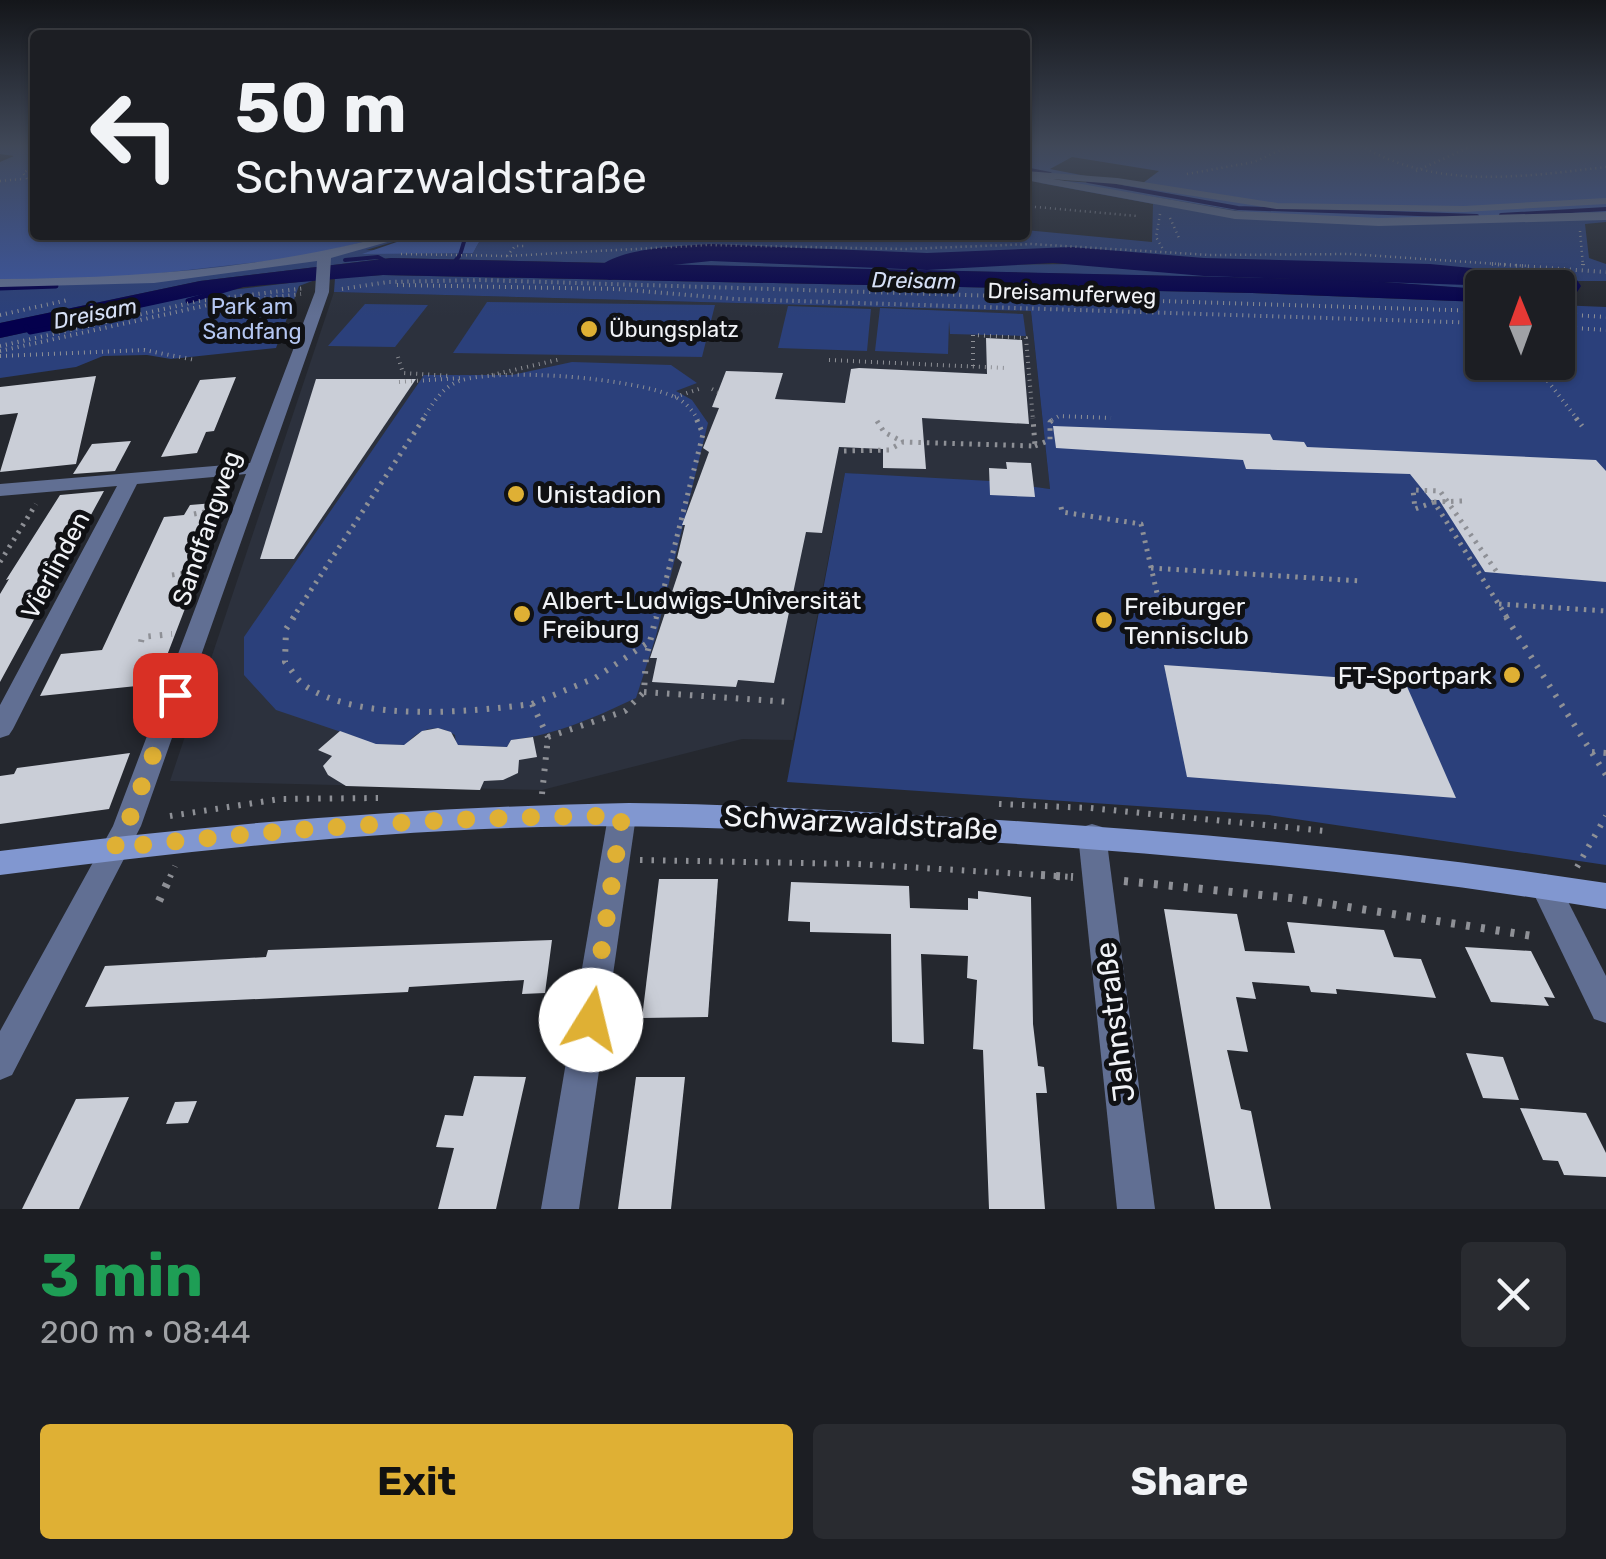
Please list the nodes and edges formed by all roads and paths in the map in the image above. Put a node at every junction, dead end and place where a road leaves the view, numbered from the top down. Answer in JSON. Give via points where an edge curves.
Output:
{"nodes":[{"id":1,"x":1167,"y":202,"type":"edge"},
{"id":2,"x":1255,"y":202,"type":"edge"},
{"id":3,"x":1581,"y":202,"type":"edge"},
{"id":4,"x":1030,"y":206,"type":"edge"},
{"id":5,"x":1606,"y":216,"type":"edge"},
{"id":6,"x":1140,"y":217,"type":"dead end"},
{"id":7,"x":1580,"y":218,"type":"junction"},
{"id":8,"x":1157,"y":231,"type":"dead end"},
{"id":9,"x":389,"y":240,"type":"edge"},
{"id":10,"x":764,"y":240,"type":"edge"},
{"id":11,"x":762,"y":245,"type":"junction"},
{"id":12,"x":528,"y":246,"type":"dead end"},
{"id":13,"x":1165,"y":252,"type":"junction"},
{"id":14,"x":389,"y":254,"type":"dead end"},
{"id":15,"x":507,"y":256,"type":"junction"},
{"id":16,"x":325,"y":259,"type":"junction"},
{"id":17,"x":1585,"y":272,"type":"junction"},
{"id":18,"x":1606,"y":272,"type":"edge"},
{"id":19,"x":0,"y":283,"type":"edge"},
{"id":20,"x":324,"y":286,"type":"junction"},
{"id":21,"x":362,"y":287,"type":"junction"},
{"id":22,"x":1465,"y":310,"type":"edge"},
{"id":23,"x":1575,"y":315,"type":"edge"},
{"id":24,"x":1606,"y":317,"type":"edge"},
{"id":25,"x":1465,"y":322,"type":"edge"},
{"id":26,"x":1575,"y":328,"type":"edge"},
{"id":27,"x":1606,"y":330,"type":"edge"},
{"id":28,"x":0,"y":351,"type":"edge"},
{"id":29,"x":398,"y":357,"type":"dead end"},
{"id":30,"x":195,"y":360,"type":"dead end"},
{"id":31,"x":560,"y":360,"type":"dead end"},
{"id":32,"x":829,"y":360,"type":"dead end"},
{"id":33,"x":973,"y":366,"type":"junction"},
{"id":34,"x":1006,"y":368,"type":"dead end"},
{"id":35,"x":465,"y":378,"type":"junction"},
{"id":36,"x":480,"y":378,"type":"junction"},
{"id":37,"x":1547,"y":380,"type":"edge"},
{"id":38,"x":399,"y":382,"type":"dead end"},
{"id":39,"x":698,"y":389,"type":"dead end"},
{"id":40,"x":675,"y":397,"type":"junction"},
{"id":41,"x":1111,"y":418,"type":"dead end"},
{"id":42,"x":878,"y":421,"type":"dead end"},
{"id":43,"x":1582,"y":426,"type":"dead end"},
{"id":44,"x":903,"y":442,"type":"junction"},
{"id":45,"x":1035,"y":446,"type":"junction"},
{"id":46,"x":844,"y":451,"type":"dead end"},
{"id":47,"x":255,"y":468,"type":"junction"},
{"id":48,"x":130,"y":478,"type":"junction"},
{"id":49,"x":48,"y":485,"type":"junction"},
{"id":50,"x":0,"y":490,"type":"edge"},
{"id":51,"x":1434,"y":502,"type":"junction"},
{"id":52,"x":1450,"y":502,"type":"junction"},
{"id":53,"x":1462,"y":502,"type":"dead end"},
{"id":54,"x":1061,"y":507,"type":"dead end"},
{"id":55,"x":0,"y":562,"type":"edge"},
{"id":56,"x":1151,"y":568,"type":"junction"},
{"id":57,"x":1499,"y":575,"type":"dead end"},
{"id":58,"x":1362,"y":581,"type":"dead end"},
{"id":59,"x":1499,"y":604,"type":"junction"},
{"id":60,"x":1606,"y":611,"type":"edge"},
{"id":61,"x":200,"y":630,"type":"junction"},
{"id":62,"x":652,"y":640,"type":"junction"},
{"id":63,"x":141,"y":642,"type":"dead end"},
{"id":64,"x":1168,"y":643,"type":"dead end"},
{"id":65,"x":644,"y":692,"type":"junction"},
{"id":66,"x":790,"y":702,"type":"dead end"},
{"id":67,"x":532,"y":704,"type":"junction"},
{"id":68,"x":0,"y":729,"type":"edge"},
{"id":69,"x":548,"y":737,"type":"junction"},
{"id":70,"x":1592,"y":752,"type":"junction"},
{"id":71,"x":1606,"y":754,"type":"edge"},
{"id":72,"x":1606,"y":775,"type":"edge"},
{"id":73,"x":536,"y":816,"type":"junction"},
{"id":74,"x":622,"y":816,"type":"junction"},
{"id":75,"x":1606,"y":816,"type":"edge"},
{"id":76,"x":1092,"y":836,"type":"junction"},
{"id":77,"x":114,"y":848,"type":"junction"},
{"id":78,"x":0,"y":863,"type":"edge"},
{"id":79,"x":1576,"y":869,"type":"dead end"},
{"id":80,"x":1544,"y":886,"type":"junction"},
{"id":81,"x":1606,"y":896,"type":"edge"},
{"id":82,"x":1606,"y":1010,"type":"edge"},
{"id":83,"x":0,"y":1064,"type":"edge"},
{"id":84,"x":560,"y":1209,"type":"edge"},
{"id":85,"x":1136,"y":1209,"type":"edge"}],
"edges":[{"from":1,"to":7,"type":"street","via":[[1235,215],[1379,222]]},
{"from":2,"to":3,"type":"lane","via":[[1464,209]]},
{"from":4,"to":6,"type":"path"},
{"from":5,"to":7,"type":"street"},
{"from":7,"to":17,"type":"path"},
{"from":8,"to":13,"type":"path"},
{"from":9,"to":16,"type":"street"},
{"from":10,"to":11,"type":"path"},
{"from":11,"to":13,"type":"path","via":[[1030,244]]},
{"from":11,"to":15,"type":"path"},
{"from":12,"to":15,"type":"path","via":[[515,246]]},
{"from":13,"to":17,"type":"path","via":[[1350,254]]},
{"from":14,"to":15,"type":"path"},
{"from":16,"to":19,"type":"street","via":[[133,280]]},
{"from":16,"to":20,"type":"street"},
{"from":17,"to":18,"type":"path"},
{"from":20,"to":21,"type":"path"},
{"from":20,"to":28,"type":"path"},
{"from":20,"to":47,"type":"street","name":"Sandfangweg"},
{"from":21,"to":22,"type":"path","via":[[481,280]]},
{"from":21,"to":25,"type":"path","name":"Dreisamuferweg","via":[[498,285]]},
{"from":23,"to":24,"type":"path"},
{"from":26,"to":27,"type":"path"},
{"from":28,"to":30,"type":"path","via":[[144,350]]},
{"from":29,"to":35,"type":"path","via":[[403,373]]},
{"from":31,"to":36,"type":"path"},
{"from":32,"to":33,"type":"path"},
{"from":33,"to":34,"type":"path"},
{"from":33,"to":45,"type":"path","via":[[973,335],[1026,338]]},
{"from":35,"to":36,"type":"path"},
{"from":35,"to":38,"type":"path"},
{"from":36,"to":40,"type":"path","via":[[598,379]]},
{"from":36,"to":67,"type":"path","via":[[458,381],[438,396],[286,629],[282,662],[323,693],[399,712]]},
{"from":37,"to":43,"type":"path"},
{"from":39,"to":40,"type":"path"},
{"from":40,"to":62,"type":"path","via":[[690,407],[703,434]]},
{"from":41,"to":45,"type":"path","via":[[1059,416],[1050,422],[1050,440]]},
{"from":42,"to":44,"type":"path"},
{"from":44,"to":45,"type":"path"},
{"from":44,"to":46,"type":"path","via":[[889,450]]},
{"from":47,"to":48,"type":"street"},
{"from":47,"to":61,"type":"street","name":"Sandfangweg"},
{"from":48,"to":49,"type":"street"},
{"from":48,"to":68,"type":"street","name":"Vierlinden"},
{"from":49,"to":50,"type":"street"},
{"from":49,"to":55,"type":"path"},
{"from":51,"to":52,"type":"path"},
{"from":51,"to":52,"type":"path","via":[[1414,509],[1413,490],[1440,491]]},
{"from":51,"to":59,"type":"path"},
{"from":52,"to":53,"type":"path"},
{"from":52,"to":57,"type":"path"},
{"from":54,"to":56,"type":"path","via":[[1141,524]]},
{"from":56,"to":58,"type":"path"},
{"from":56,"to":64,"type":"path"},
{"from":59,"to":60,"type":"path"},
{"from":59,"to":70,"type":"path"},
{"from":61,"to":63,"type":"path"},
{"from":61,"to":77,"type":"street","name":"Sandfangweg"},
{"from":62,"to":65,"type":"path"},
{"from":62,"to":67,"type":"path","via":[[594,682]]},
{"from":65,"to":66,"type":"path"},
{"from":65,"to":69,"type":"path","via":[[625,711]]},
{"from":67,"to":69,"type":"path"},
{"from":69,"to":73,"type":"path"},
{"from":70,"to":71,"type":"path"},
{"from":70,"to":72,"type":"path"},
{"from":73,"to":74,"type":"main road","name":"Schwarzwaldstraße"},
{"from":73,"to":77,"type":"main road","name":"Schwarzwaldstraße","via":[[273,830]]},
{"from":74,"to":76,"type":"main road","name":"Schwarzwaldstraße","via":[[719,815]]},
{"from":74,"to":84,"type":"street"},
{"from":75,"to":79,"type":"path"},
{"from":76,"to":80,"type":"main road","name":"Schwarzwaldstraße"},
{"from":76,"to":85,"type":"street","name":"Jahnstraße"},
{"from":77,"to":78,"type":"main road","name":"Schwarzwaldstraße"},
{"from":77,"to":83,"type":"street"},
{"from":80,"to":81,"type":"main road","name":"Schwarzwaldstraße"},
{"from":80,"to":82,"type":"street"}]}
